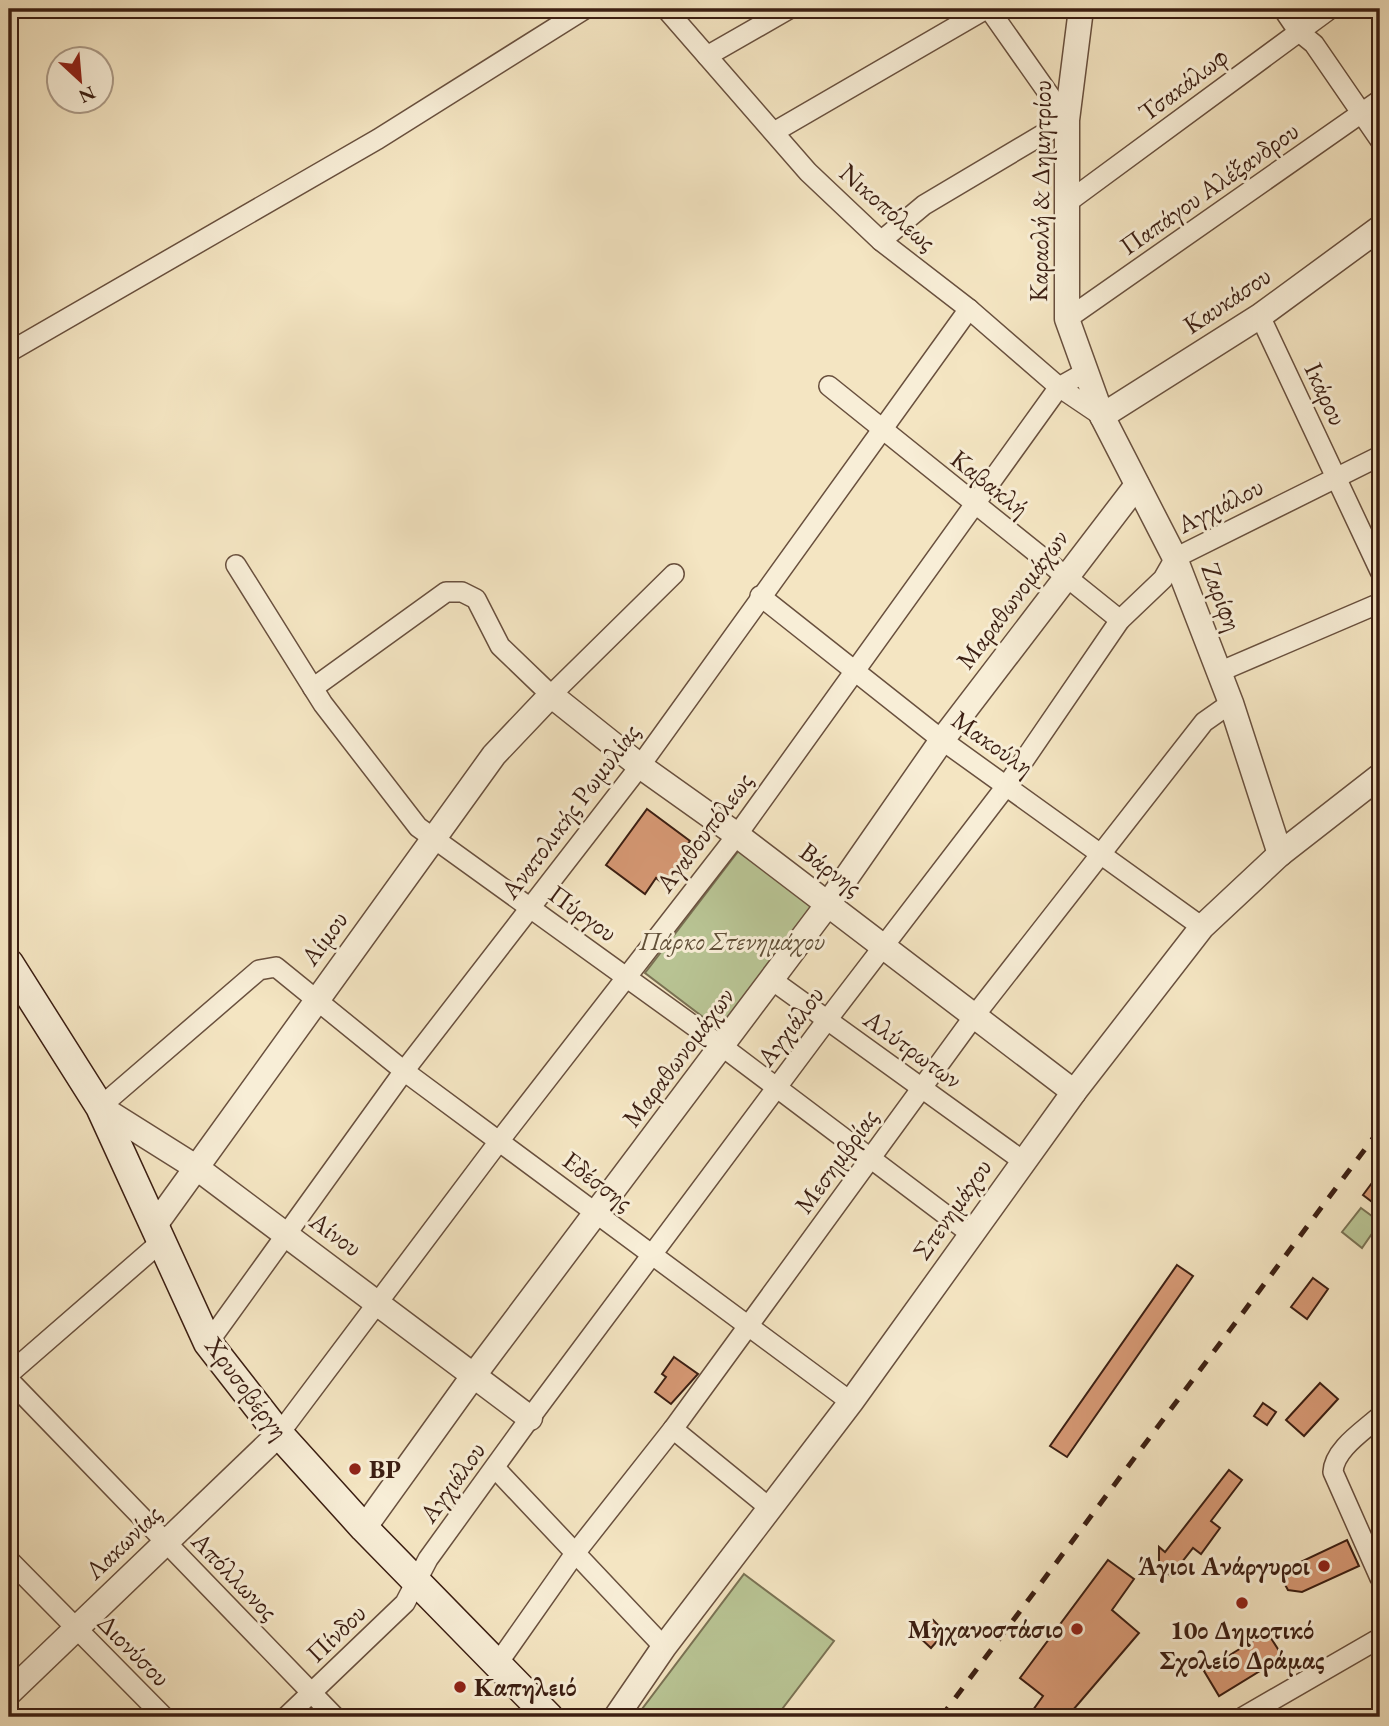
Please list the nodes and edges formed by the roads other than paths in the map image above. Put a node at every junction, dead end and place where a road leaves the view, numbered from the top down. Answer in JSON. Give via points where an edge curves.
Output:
{"nodes":[{"id":1,"x":585,"y":9,"type":"edge"},
{"id":2,"x":666,"y":9,"type":"edge"},
{"id":3,"x":789,"y":9,"type":"edge"},
{"id":4,"x":988,"y":9,"type":"edge"},
{"id":5,"x":1081,"y":9,"type":"edge"},
{"id":6,"x":1283,"y":9,"type":"edge"},
{"id":7,"x":1330,"y":9,"type":"edge"},
{"id":8,"x":1298,"y":32,"type":"junction"},
{"id":9,"x":707,"y":55,"type":"junction"},
{"id":10,"x":1380,"y":100,"type":"edge"},
{"id":11,"x":1362,"y":113,"type":"junction"},
{"id":12,"x":1067,"y":120,"type":"junction"},
{"id":13,"x":774,"y":132,"type":"junction"},
{"id":14,"x":1380,"y":140,"type":"edge"},
{"id":15,"x":1068,"y":202,"type":"junction"},
{"id":16,"x":1380,"y":228,"type":"edge"},
{"id":17,"x":881,"y":241,"type":"junction"},
{"id":18,"x":970,"y":309,"type":"junction"},
{"id":19,"x":1260,"y":316,"type":"junction"},
{"id":20,"x":1067,"y":319,"type":"junction"},
{"id":21,"x":9,"y":352,"type":"edge"},
{"id":22,"x":1084,"y":373,"type":"junction"},
{"id":23,"x":829,"y":386,"type":"dead end"},
{"id":24,"x":1059,"y":387,"type":"junction"},
{"id":25,"x":1102,"y":416,"type":"junction"},
{"id":26,"x":881,"y":431,"type":"junction"},
{"id":27,"x":1380,"y":456,"type":"edge"},
{"id":28,"x":1336,"y":476,"type":"junction"},
{"id":29,"x":1137,"y":485,"type":"junction"},
{"id":30,"x":975,"y":503,"type":"junction"},
{"id":31,"x":1175,"y":558,"type":"junction"},
{"id":32,"x":236,"y":565,"type":"dead end"},
{"id":33,"x":1380,"y":570,"type":"edge"},
{"id":34,"x":674,"y":574,"type":"dead end"},
{"id":35,"x":1066,"y":575,"type":"junction"},
{"id":36,"x":760,"y":596,"type":"junction"},
{"id":37,"x":1380,"y":603,"type":"edge"},
{"id":38,"x":1120,"y":620,"type":"junction"},
{"id":39,"x":854,"y":670,"type":"junction"},
{"id":40,"x":1219,"y":672,"type":"junction"},
{"id":41,"x":313,"y":688,"type":"junction"},
{"id":42,"x":551,"y":695,"type":"junction"},
{"id":43,"x":1231,"y":703,"type":"junction"},
{"id":44,"x":942,"y":740,"type":"junction"},
{"id":45,"x":640,"y":766,"type":"junction"},
{"id":46,"x":1380,"y":776,"type":"edge"},
{"id":47,"x":1007,"y":785,"type":"junction"},
{"id":48,"x":737,"y":835,"type":"junction"},
{"id":49,"x":432,"y":838,"type":"junction"},
{"id":50,"x":1100,"y":852,"type":"junction"},
{"id":51,"x":1280,"y":853,"type":"junction"},
{"id":52,"x":828,"y":904,"type":"junction"},
{"id":53,"x":530,"y":907,"type":"junction"},
{"id":54,"x":1202,"y":927,"type":"junction"},
{"id":55,"x":884,"y":946,"type":"junction"},
{"id":56,"x":9,"y":963,"type":"edge"},
{"id":57,"x":628,"y":977,"type":"junction"},
{"id":58,"x":772,"y":980,"type":"junction"},
{"id":59,"x":315,"y":1001,"type":"junction"},
{"id":60,"x":975,"y":1015,"type":"junction"},
{"id":61,"x":827,"y":1020,"type":"junction"},
{"id":62,"x":723,"y":1047,"type":"junction"},
{"id":63,"x":404,"y":1071,"type":"junction"},
{"id":64,"x":776,"y":1088,"type":"junction"},
{"id":65,"x":922,"y":1088,"type":"junction"},
{"id":66,"x":1074,"y":1092,"type":"junction"},
{"id":67,"x":100,"y":1107,"type":"junction"},
{"id":68,"x":500,"y":1140,"type":"junction"},
{"id":69,"x":871,"y":1158,"type":"junction"},
{"id":70,"x":1023,"y":1161,"type":"junction"},
{"id":71,"x":197,"y":1168,"type":"junction"},
{"id":72,"x":596,"y":1213,"type":"junction"},
{"id":73,"x":159,"y":1233,"type":"junction"},
{"id":74,"x":286,"y":1234,"type":"junction"},
{"id":75,"x":971,"y":1234,"type":"junction"},
{"id":76,"x":654,"y":1254,"type":"junction"},
{"id":77,"x":379,"y":1302,"type":"junction"},
{"id":78,"x":749,"y":1323,"type":"junction"},
{"id":79,"x":208,"y":1342,"type":"junction"},
{"id":80,"x":9,"y":1374,"type":"edge"},
{"id":81,"x":474,"y":1375,"type":"junction"},
{"id":82,"x":9,"y":1380,"type":"edge"},
{"id":83,"x":851,"y":1402,"type":"junction"},
{"id":84,"x":1380,"y":1416,"type":"edge"},
{"id":85,"x":530,"y":1418,"type":"junction"},
{"id":86,"x":673,"y":1429,"type":"junction"},
{"id":87,"x":279,"y":1434,"type":"junction"},
{"id":88,"x":495,"y":1468,"type":"junction"},
{"id":89,"x":771,"y":1509,"type":"junction"},
{"id":90,"x":364,"y":1528,"type":"junction"},
{"id":91,"x":1372,"y":1538,"type":"edge"},
{"id":92,"x":166,"y":1542,"type":"junction"},
{"id":93,"x":576,"y":1552,"type":"junction"},
{"id":94,"x":9,"y":1560,"type":"edge"},
{"id":95,"x":1380,"y":1578,"type":"edge"},
{"id":96,"x":416,"y":1582,"type":"junction"},
{"id":97,"x":76,"y":1628,"type":"junction"},
{"id":98,"x":1380,"y":1638,"type":"edge"},
{"id":99,"x":664,"y":1647,"type":"junction"},
{"id":100,"x":498,"y":1663,"type":"junction"},
{"id":101,"x":9,"y":1693,"type":"edge"},
{"id":102,"x":312,"y":1693,"type":"junction"},
{"id":103,"x":1266,"y":1712,"type":"edge"},
{"id":104,"x":164,"y":1717,"type":"edge"},
{"id":105,"x":286,"y":1717,"type":"edge"},
{"id":106,"x":335,"y":1717,"type":"edge"},
{"id":107,"x":549,"y":1717,"type":"edge"},
{"id":108,"x":615,"y":1717,"type":"edge"},
{"id":109,"x":1243,"y":1717,"type":"edge"}],
"edges":[{"from":1,"to":21,"type":"street","via":[[378,138]]},
{"from":2,"to":9,"type":"street","name":"Νικοπόλεως"},
{"from":3,"to":9,"type":"street"},
{"from":4,"to":12,"type":"street"},
{"from":4,"to":13,"type":"street"},
{"from":5,"to":12,"type":"street","name":"Καραολή & Δημητρίου"},
{"from":6,"to":8,"type":"street"},
{"from":7,"to":8,"type":"street","name":"Τσακάλωφ"},
{"from":8,"to":11,"type":"street","via":[[1314,44]]},
{"from":8,"to":15,"type":"street","name":"Τσακάλωφ"},
{"from":9,"to":13,"type":"street","name":"Νικοπόλεως"},
{"from":10,"to":11,"type":"street","name":"Παπάγου Αλέξανδρου"},
{"from":11,"to":14,"type":"street"},
{"from":11,"to":20,"type":"street","name":"Παπάγου Αλέξανδρου"},
{"from":12,"to":15,"type":"street","name":"Καραολή & Δημητρίου"},
{"from":12,"to":17,"type":"street","via":[[923,205]]},
{"from":13,"to":17,"type":"street","name":"Νικοπόλεως","via":[[807,172]]},
{"from":15,"to":20,"type":"street","name":"Καραολή & Δημητρίου"},
{"from":16,"to":19,"type":"street","name":"Καυκάσου"},
{"from":17,"to":18,"type":"street","name":"Νικοπόλεως"},
{"from":18,"to":24,"type":"street","name":"Νικοπόλεως"},
{"from":18,"to":26,"type":"street","name":"Ανατολικής Ρωμυλίας"},
{"from":19,"to":25,"type":"street","name":"Καυκάσου"},
{"from":19,"to":28,"type":"street","name":"Ικάρου"},
{"from":20,"to":22,"type":"street","name":"Καραολή & Δημητρίου"},
{"from":22,"to":24,"type":"street"},
{"from":22,"to":25,"type":"street","name":"Ζαρίφη"},
{"from":23,"to":26,"type":"street","name":"Καβακλή"},
{"from":24,"to":25,"type":"street","name":"Νικοπόλεως"},
{"from":24,"to":30,"type":"street","name":"Αγαθουπόλεως"},
{"from":25,"to":29,"type":"street","name":"Ζαρίφη"},
{"from":26,"to":30,"type":"street","name":"Καβακλή"},
{"from":26,"to":36,"type":"street","name":"Ανατολικής Ρωμυλίας"},
{"from":27,"to":28,"type":"street","name":"Αγχιάλου"},
{"from":28,"to":31,"type":"street","name":"Αγχιάλου"},
{"from":28,"to":33,"type":"street","name":"Ικάρου"},
{"from":29,"to":31,"type":"street","name":"Ζαρίφη"},
{"from":29,"to":35,"type":"street","name":"Μαραθωνομάχων"},
{"from":30,"to":35,"type":"street","name":"Καβακλή"},
{"from":30,"to":39,"type":"street","name":"Αγαθουπόλεως"},
{"from":31,"to":38,"type":"street","name":"Αγχιάλου","via":[[1163,579]]},
{"from":31,"to":40,"type":"street","name":"Ζαρίφη"},
{"from":32,"to":41,"type":"street","name":"Πύργου"},
{"from":34,"to":42,"type":"street"},
{"from":35,"to":38,"type":"street","name":"Καβακλή"},
{"from":35,"to":44,"type":"street","name":"Μαραθωνομάχων"},
{"from":36,"to":39,"type":"street","name":"Μακούλη"},
{"from":36,"to":45,"type":"street","name":"Ανατολικής Ρωμυλίας"},
{"from":37,"to":40,"type":"street"},
{"from":38,"to":47,"type":"street","name":"Αγχιάλου"},
{"from":39,"to":44,"type":"street","name":"Μακούλη"},
{"from":39,"to":48,"type":"street","name":"Αγαθουπόλεως"},
{"from":40,"to":43,"type":"street","name":"Ζαρίφη"},
{"from":41,"to":42,"type":"street","via":[[446,592],[462,592],[476,599],[500,646]]},
{"from":41,"to":49,"type":"street","name":"Πύργου","via":[[418,827]]},
{"from":42,"to":45,"type":"street","name":"Βάρνης"},
{"from":42,"to":49,"type":"street","name":"Αίμου","via":[[494,755]]},
{"from":43,"to":50,"type":"street","name":"Μεσημβρίας","via":[[1204,722]]},
{"from":43,"to":51,"type":"street","name":"Ζαρίφη"},
{"from":44,"to":47,"type":"street","name":"Μακούλη"},
{"from":44,"to":52,"type":"street","name":"Μαραθωνομάχων"},
{"from":45,"to":48,"type":"street","name":"Βάρνης"},
{"from":45,"to":53,"type":"street","name":"Ανατολικής Ρωμυλίας"},
{"from":46,"to":51,"type":"street","name":"Στενημάχου"},
{"from":47,"to":50,"type":"street","name":"Μακούλη"},
{"from":47,"to":55,"type":"street","name":"Αγχιάλου"},
{"from":48,"to":52,"type":"street","name":"Βάρνης"},
{"from":48,"to":57,"type":"street","name":"Αγαθουπόλεως"},
{"from":49,"to":53,"type":"street","name":"Πύργου"},
{"from":49,"to":59,"type":"street","name":"Αίμου"},
{"from":50,"to":54,"type":"street","name":"Μακούλη"},
{"from":50,"to":60,"type":"street","name":"Μεσημβρίας"},
{"from":51,"to":54,"type":"street","name":"Στενημάχου"},
{"from":52,"to":55,"type":"street","name":"Βάρνης"},
{"from":52,"to":58,"type":"street","name":"Μαραθωνομάχων"},
{"from":53,"to":57,"type":"street","name":"Πύργου"},
{"from":53,"to":63,"type":"street","name":"Ανατολικής Ρωμυλίας"},
{"from":54,"to":66,"type":"street","name":"Στενημάχου"},
{"from":55,"to":60,"type":"street","name":"Βάρνης"},
{"from":55,"to":61,"type":"street","name":"Αγχιάλου"},
{"from":56,"to":67,"type":"main road","name":"Χρυσοβέργη"},
{"from":57,"to":62,"type":"street","name":"Πύργου"},
{"from":57,"to":68,"type":"street","name":"Αγαθουπόλεως"},
{"from":58,"to":61,"type":"street","name":"Αλύτρωτων"},
{"from":58,"to":62,"type":"street","name":"Μαραθωνομάχων"},
{"from":59,"to":63,"type":"street","name":"Εδέσσης"},
{"from":59,"to":67,"type":"street","name":"Εδέσσης","via":[[280,970],[262,968]]},
{"from":59,"to":71,"type":"street","name":"Αίμου"},
{"from":60,"to":65,"type":"street","name":"Μεσημβρίας"},
{"from":60,"to":66,"type":"street","name":"Βάρνης"},
{"from":61,"to":64,"type":"street","name":"Αγχιάλου"},
{"from":61,"to":65,"type":"street","name":"Αλύτρωτων"},
{"from":62,"to":64,"type":"street","name":"Πύργου"},
{"from":62,"to":72,"type":"street","name":"Μαραθωνομάχων"},
{"from":63,"to":68,"type":"street","name":"Εδέσσης"},
{"from":63,"to":74,"type":"street","name":"Ανατολικής Ρωμυλίας"},
{"from":64,"to":69,"type":"street","name":"Πύργου"},
{"from":64,"to":76,"type":"street","name":"Αγχιάλου"},
{"from":65,"to":69,"type":"street","name":"Μεσημβρίας"},
{"from":65,"to":70,"type":"street","name":"Αλύτρωτων"},
{"from":66,"to":70,"type":"street","name":"Στενημάχου"},
{"from":67,"to":71,"type":"street","name":"Αίνου"},
{"from":67,"to":73,"type":"main road","name":"Χρυσοβέργη"},
{"from":68,"to":72,"type":"street","name":"Εδέσσης"},
{"from":68,"to":77,"type":"street","name":"Αγαθουπόλεως"},
{"from":69,"to":75,"type":"street","name":"Πύργου"},
{"from":69,"to":78,"type":"street","name":"Μεσημβρίας"},
{"from":70,"to":75,"type":"street","name":"Στενημάχου"},
{"from":71,"to":73,"type":"street","name":"Αίμου"},
{"from":71,"to":74,"type":"street","name":"Αίνου"},
{"from":72,"to":76,"type":"street","name":"Εδέσσης"},
{"from":72,"to":81,"type":"street","name":"Μαραθωνομάχων"},
{"from":73,"to":79,"type":"main road","name":"Χρυσοβέργη"},
{"from":73,"to":80,"type":"street"},
{"from":74,"to":77,"type":"street","name":"Αίνου"},
{"from":74,"to":79,"type":"street","name":"Ανατολικής Ρωμυλίας"},
{"from":75,"to":83,"type":"street","name":"Στενημάχου"},
{"from":76,"to":78,"type":"street","name":"Εδέσσης"},
{"from":76,"to":85,"type":"street","name":"Αγχιάλου"},
{"from":77,"to":81,"type":"street","name":"Αίνου"},
{"from":77,"to":87,"type":"street","name":"Αγαθουπόλεως"},
{"from":78,"to":83,"type":"street","name":"Εδέσσης"},
{"from":78,"to":86,"type":"street","name":"Μεσημβρίας"},
{"from":79,"to":87,"type":"main road","name":"Χρυσοβέργη"},
{"from":81,"to":85,"type":"street","name":"Αίνου"},
{"from":81,"to":90,"type":"street","name":"Μαραθωνομάχων"},
{"from":82,"to":92,"type":"street","name":"Απόλλωνος"},
{"from":83,"to":89,"type":"street","name":"Στενημάχου"},
{"from":84,"to":91,"type":"street","via":[[1335,1461],[1335,1479]]},
{"from":85,"to":88,"type":"street","name":"Αγχιάλου"},
{"from":86,"to":89,"type":"street"},
{"from":86,"to":93,"type":"street","name":"Μεσημβρίας"},
{"from":87,"to":90,"type":"main road","name":"Χρυσοβέργη"},
{"from":87,"to":92,"type":"street","name":"Λακωνίας"},
{"from":88,"to":93,"type":"street"},
{"from":88,"to":96,"type":"street","name":"Αγχιάλου"},
{"from":89,"to":99,"type":"street","name":"Στενημάχου"},
{"from":90,"to":96,"type":"main road","name":"Χρυσοβέργη"},
{"from":91,"to":95,"type":"street"},
{"from":92,"to":97,"type":"street","name":"Λακωνίας"},
{"from":92,"to":102,"type":"street","name":"Απόλλωνος"},
{"from":93,"to":99,"type":"street"},
{"from":93,"to":100,"type":"street","name":"Μεσημβρίας"},
{"from":94,"to":97,"type":"street","name":"Διονύσου"},
{"from":96,"to":100,"type":"main road","name":"Χρυσοβέργη"},
{"from":96,"to":102,"type":"street","name":"Πίνδου","via":[[400,1608]]},
{"from":97,"to":101,"type":"street","name":"Λακωνίας"},
{"from":97,"to":104,"type":"street","name":"Διονύσου"},
{"from":98,"to":103,"type":"street"},
{"from":99,"to":108,"type":"street","name":"Στενημάχου"},
{"from":100,"to":107,"type":"main road","name":"Χρυσοβέργη"},
{"from":102,"to":105,"type":"street","name":"Πίνδου"},
{"from":102,"to":106,"type":"street","name":"Απόλλωνος"},
{"from":103,"to":109,"type":"street"}]}
